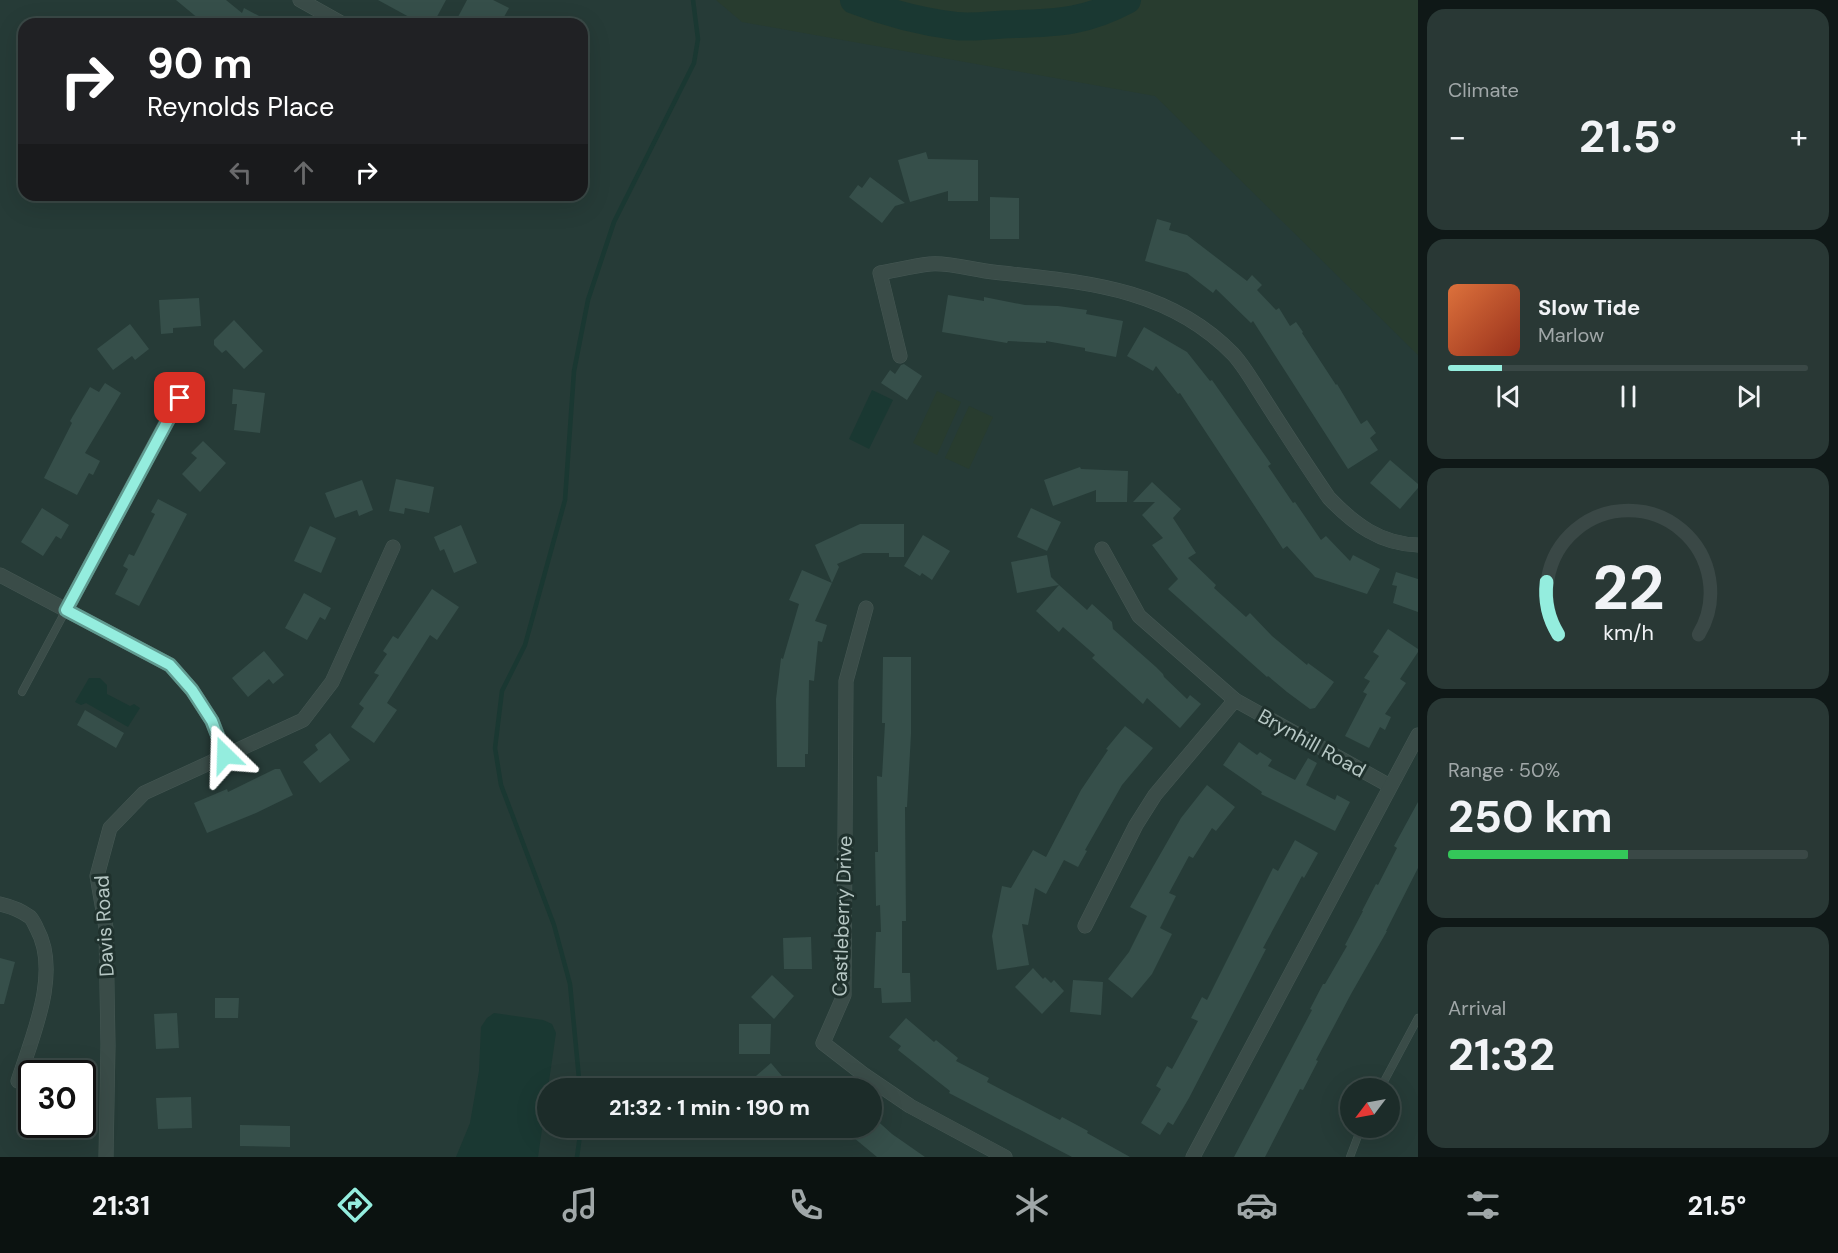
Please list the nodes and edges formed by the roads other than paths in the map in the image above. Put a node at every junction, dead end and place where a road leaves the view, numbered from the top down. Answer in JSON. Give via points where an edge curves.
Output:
{"nodes":[{"id":1,"x":300,"y":0,"type":"edge"},
{"id":2,"x":332,"y":18,"type":"edge"},
{"id":3,"x":900,"y":356,"type":"dead end"},
{"id":4,"x":180,"y":398,"type":"dead end"},
{"id":5,"x":1418,"y":545,"type":"edge"},
{"id":6,"x":393,"y":547,"type":"dead end"},
{"id":7,"x":1102,"y":549,"type":"dead end"},
{"id":8,"x":0,"y":575,"type":"edge"},
{"id":9,"x":866,"y":608,"type":"dead end"},
{"id":10,"x":66,"y":610,"type":"junction"},
{"id":11,"x":22,"y":692,"type":"dead end"},
{"id":12,"x":1234,"y":700,"type":"junction"},
{"id":13,"x":1418,"y":735,"type":"edge"},
{"id":14,"x":225,"y":755,"type":"junction"},
{"id":15,"x":1390,"y":786,"type":"junction"},
{"id":16,"x":0,"y":904,"type":"edge"},
{"id":17,"x":1085,"y":926,"type":"dead end"},
{"id":18,"x":1418,"y":1018,"type":"edge"},
{"id":19,"x":24,"y":1060,"type":"edge"},
{"id":20,"x":1386,"y":1078,"type":"edge"},
{"id":21,"x":1357,"y":1138,"type":"edge"},
{"id":22,"x":106,"y":1157,"type":"edge"},
{"id":23,"x":1005,"y":1157,"type":"edge"},
{"id":24,"x":1193,"y":1157,"type":"edge"},
{"id":25,"x":1350,"y":1157,"type":"edge"}],
"edges":[{"from":1,"to":2,"type":"street"},
{"from":3,"to":5,"type":"street","via":[[880,273],[932,263],[1077,281],[1152,300],[1201,326],[1235,356],[1329,498],[1348,518],[1376,536]]},
{"from":4,"to":10,"type":"street"},
{"from":6,"to":14,"type":"street","name":"Davis Road","via":[[332,682],[303,720]]},
{"from":7,"to":12,"type":"street","name":"Brynhill Road","via":[[1139,616]]},
{"from":8,"to":10,"type":"street"},
{"from":9,"to":23,"type":"street","name":"Castleberry Drive","via":[[846,681],[844,994],[823,1043],[910,1107]]},
{"from":10,"to":11,"type":"lane"},
{"from":10,"to":14,"type":"street","via":[[170,665],[212,721]]},
{"from":12,"to":15,"type":"street","name":"Brynhill Road"},
{"from":12,"to":17,"type":"street","via":[[1155,795]]},
{"from":13,"to":15,"type":"street"},
{"from":14,"to":22,"type":"street","name":"Davis Road","via":[[144,793],[110,828],[97,876],[106,928]]},
{"from":15,"to":24,"type":"street"},
{"from":16,"to":19,"type":"street","via":[[30,918],[42,939],[47,965],[45,989]]},
{"from":18,"to":20,"type":"lane"},
{"from":21,"to":25,"type":"lane"}]}
